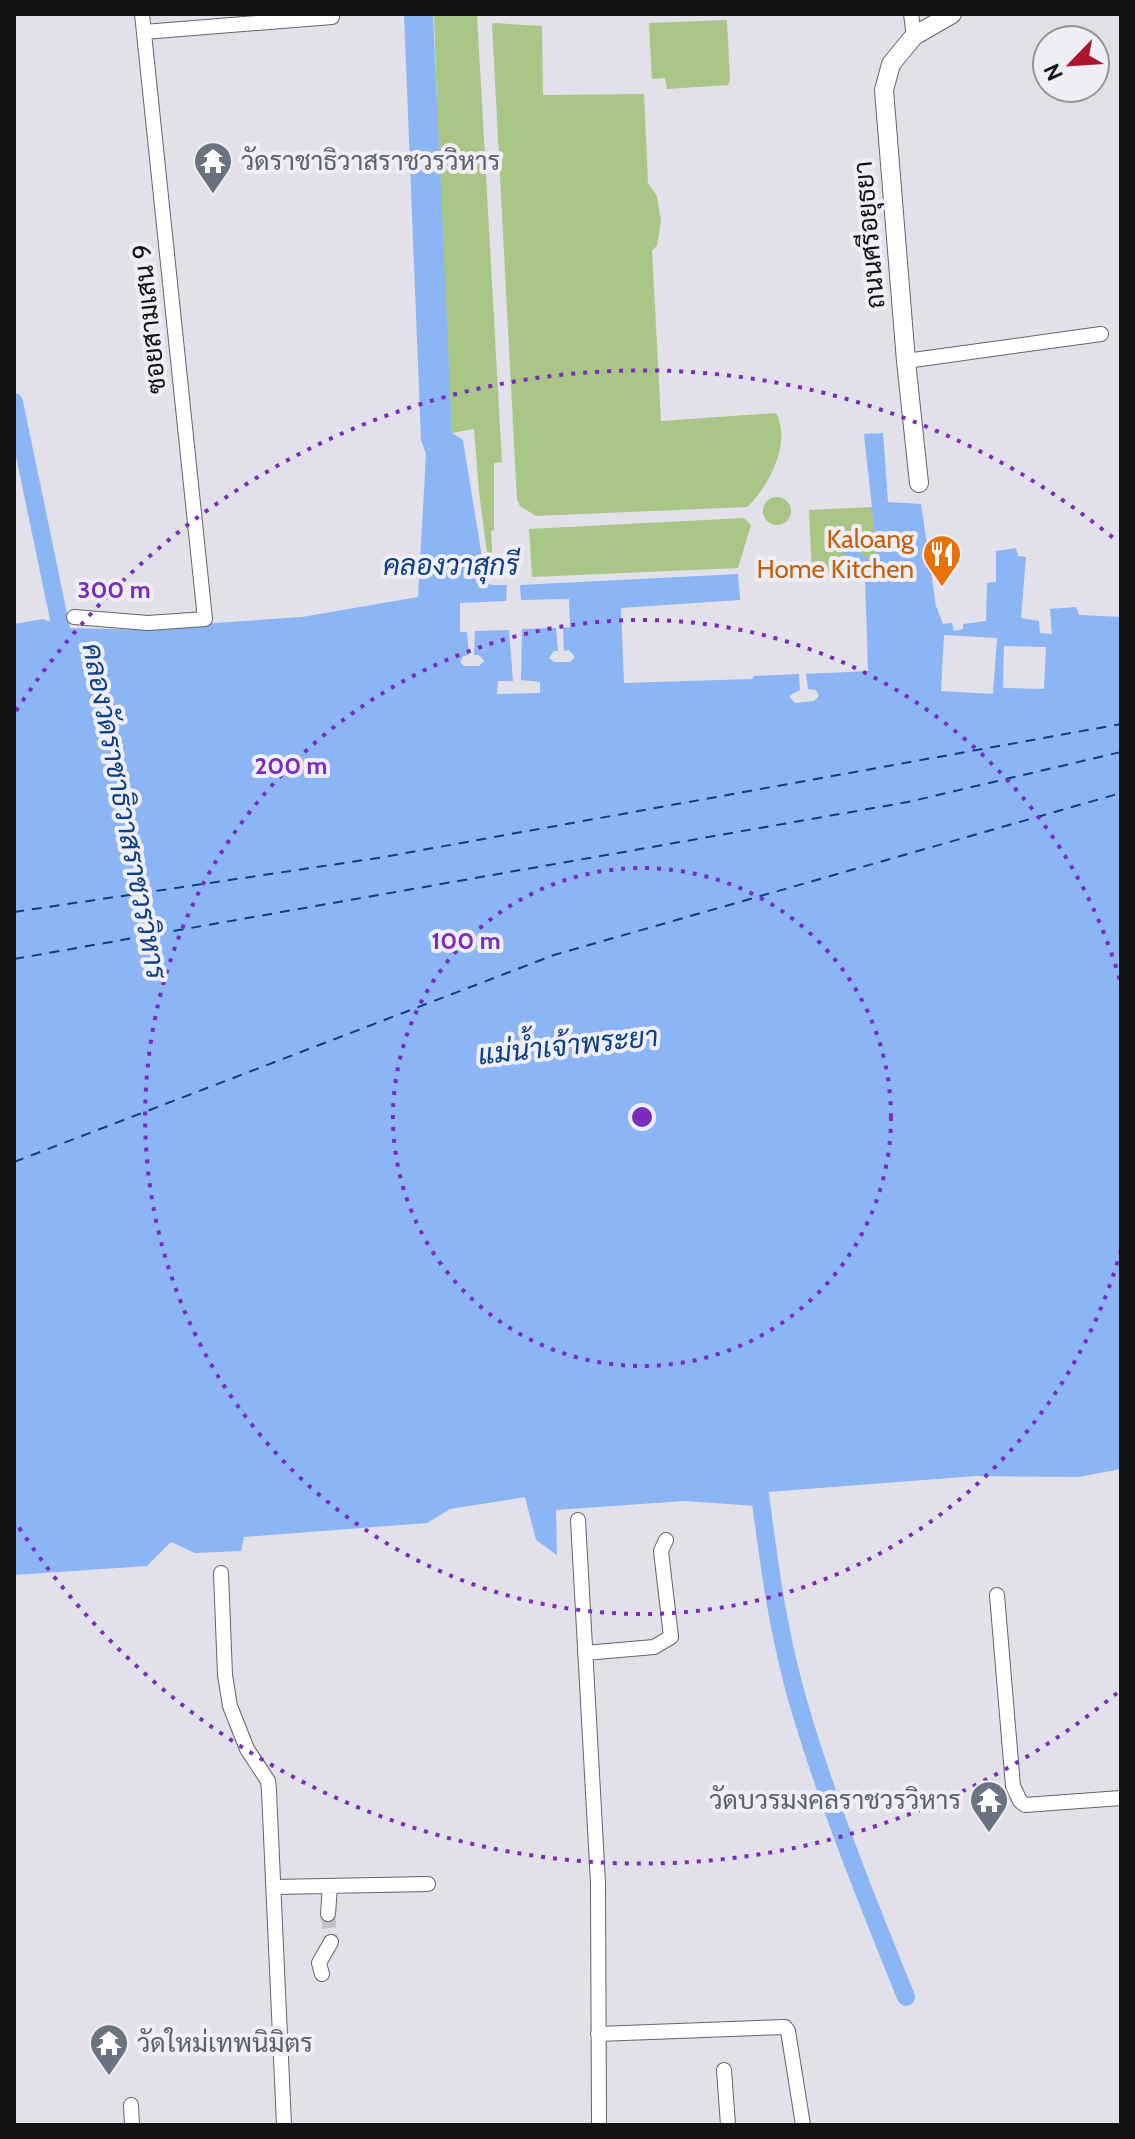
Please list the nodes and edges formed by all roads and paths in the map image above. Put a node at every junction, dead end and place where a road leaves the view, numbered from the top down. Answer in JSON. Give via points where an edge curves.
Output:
{"nodes":[{"id":1,"x":142,"y":14,"type":"edge"},
{"id":2,"x":911,"y":14,"type":"edge"},
{"id":3,"x":952,"y":14,"type":"edge"},
{"id":4,"x":332,"y":17,"type":"dead end"},
{"id":5,"x":144,"y":32,"type":"junction"},
{"id":6,"x":914,"y":36,"type":"junction"},
{"id":7,"x":1101,"y":334,"type":"dead end"},
{"id":8,"x":906,"y":361,"type":"junction"},
{"id":9,"x":919,"y":483,"type":"dead end"},
{"id":10,"x":74,"y":617,"type":"dead end"},
{"id":11,"x":578,"y":1520,"type":"dead end"},
{"id":12,"x":666,"y":1540,"type":"dead end"},
{"id":13,"x":221,"y":1573,"type":"dead end"},
{"id":14,"x":997,"y":1595,"type":"dead end"},
{"id":15,"x":585,"y":1653,"type":"junction"},
{"id":16,"x":1121,"y":1798,"type":"edge"},
{"id":17,"x":428,"y":1884,"type":"dead end"},
{"id":18,"x":330,"y":1886,"type":"junction"},
{"id":19,"x":274,"y":1887,"type":"junction"},
{"id":20,"x":328,"y":1914,"type":"tunnel mouth"},
{"id":21,"x":331,"y":1942,"type":"tunnel mouth"},
{"id":22,"x":322,"y":1974,"type":"dead end"},
{"id":23,"x":598,"y":2034,"type":"junction"},
{"id":24,"x":724,"y":2070,"type":"dead end"},
{"id":25,"x":131,"y":2105,"type":"dead end"},
{"id":26,"x":132,"y":2125,"type":"edge"},
{"id":27,"x":284,"y":2125,"type":"edge"},
{"id":28,"x":599,"y":2125,"type":"edge"},
{"id":29,"x":728,"y":2125,"type":"edge"},
{"id":30,"x":803,"y":2125,"type":"edge"}],
"edges":[{"from":1,"to":5,"type":"street","name":"ซอยสามเสน 9"},
{"from":2,"to":6,"type":"street"},
{"from":3,"to":6,"type":"street","name":"ถนนศรีอยุธยา"},
{"from":4,"to":5,"type":"street"},
{"from":5,"to":10,"type":"street","name":"ซอยสามเสน 9","via":[[205,619],[148,623]]},
{"from":6,"to":8,"type":"street","name":"ถนนศรีอยุธยา","via":[[891,64],[884,90]]},
{"from":7,"to":8,"type":"street"},
{"from":8,"to":9,"type":"street","name":"ถนนศรีอยุธยา"},
{"from":11,"to":15,"type":"street"},
{"from":12,"to":15,"type":"street","via":[[661,1551],[671,1637],[654,1647]]},
{"from":13,"to":19,"type":"street","via":[[230,1706],[247,1749],[268,1781]]},
{"from":14,"to":16,"type":"street","via":[[1013,1786],[1020,1801],[1025,1805]]},
{"from":15,"to":23,"type":"street","via":[[598,1883]]},
{"from":17,"to":18,"type":"street"},
{"from":18,"to":19,"type":"street"},
{"from":18,"to":20,"type":"street"},
{"from":19,"to":27,"type":"street"},
{"from":21,"to":22,"type":"street","via":[[319,1963]]},
{"from":23,"to":28,"type":"street"},
{"from":23,"to":30,"type":"street","via":[[785,2027]]},
{"from":24,"to":29,"type":"street"},
{"from":25,"to":26,"type":"street"}]}
